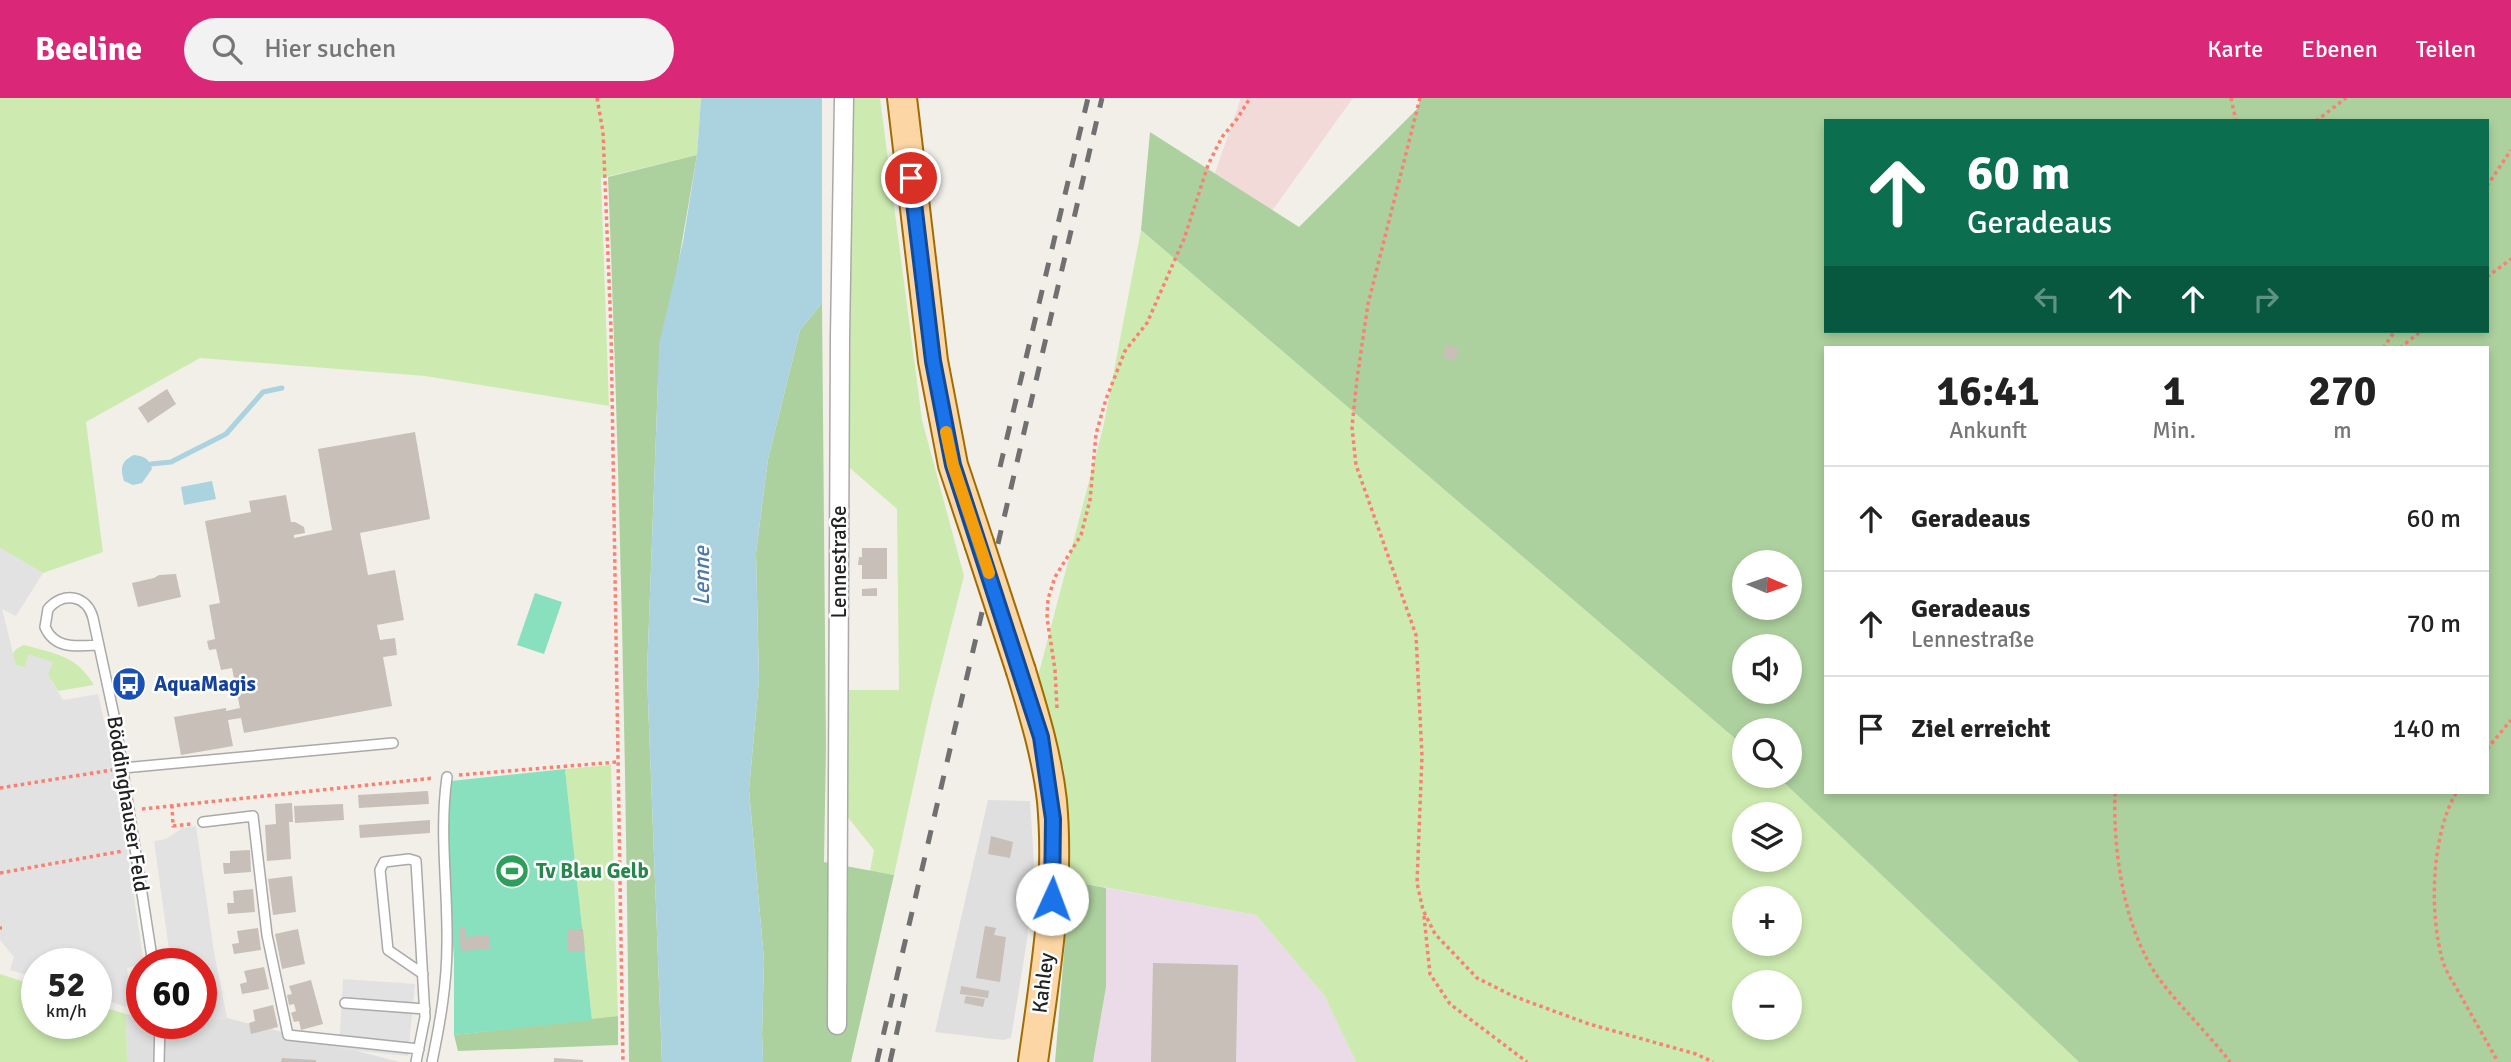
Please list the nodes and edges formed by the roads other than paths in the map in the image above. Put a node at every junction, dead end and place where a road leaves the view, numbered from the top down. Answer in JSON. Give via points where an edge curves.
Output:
{"nodes":[{"id":1,"x":844,"y":98,"type":"edge"},
{"id":2,"x":902,"y":98,"type":"edge"},
{"id":3,"x":99,"y":645,"type":"junction"},
{"id":4,"x":393,"y":743,"type":"dead end"},
{"id":5,"x":123,"y":768,"type":"junction"},
{"id":6,"x":447,"y":776,"type":"road end"},
{"id":7,"x":203,"y":822,"type":"road end"},
{"id":8,"x":150,"y":948,"type":"edge"},
{"id":9,"x":423,"y":974,"type":"junction"},
{"id":10,"x":345,"y":1003,"type":"dead end"},
{"id":11,"x":425,"y":1009,"type":"junction"},
{"id":12,"x":837,"y":1025,"type":"dead end"},
{"id":13,"x":160,"y":1039,"type":"edge"},
{"id":14,"x":419,"y":1049,"type":"junction"},
{"id":15,"x":159,"y":1062,"type":"edge"},
{"id":16,"x":416,"y":1062,"type":"edge"},
{"id":17,"x":432,"y":1062,"type":"edge"},
{"id":18,"x":1033,"y":1062,"type":"edge"}],
"edges":[{"from":1,"to":12,"type":"street","name":"Lennestraße"},
{"from":2,"to":18,"type":"main road","name":"Kahley","bridge":true,"via":[[933,361],[953,465],[1041,737],[1051,799],[1054,879]]},
{"from":3,"to":3,"type":"lane","name":"Böddinghauser Feld","via":[[92,611],[79,599],[62,598],[48,609],[45,627],[55,641]]},
{"from":3,"to":5,"type":"lane","name":"Böddinghauser Feld"},
{"from":4,"to":5,"type":"lane"},
{"from":5,"to":8,"type":"lane","name":"Böddinghauser Feld"},
{"from":6,"to":17,"type":"lane","via":[[442,808],[445,1000]]},
{"from":7,"to":14,"type":"lane","via":[[253,816],[267,935],[288,1035]]},
{"from":9,"to":9,"type":"lane","via":[[416,861],[384,862],[380,870],[388,950]]},
{"from":9,"to":11,"type":"lane"},
{"from":10,"to":11,"type":"lane"},
{"from":11,"to":14,"type":"lane"},
{"from":13,"to":15,"type":"lane"},
{"from":14,"to":16,"type":"lane"}]}
